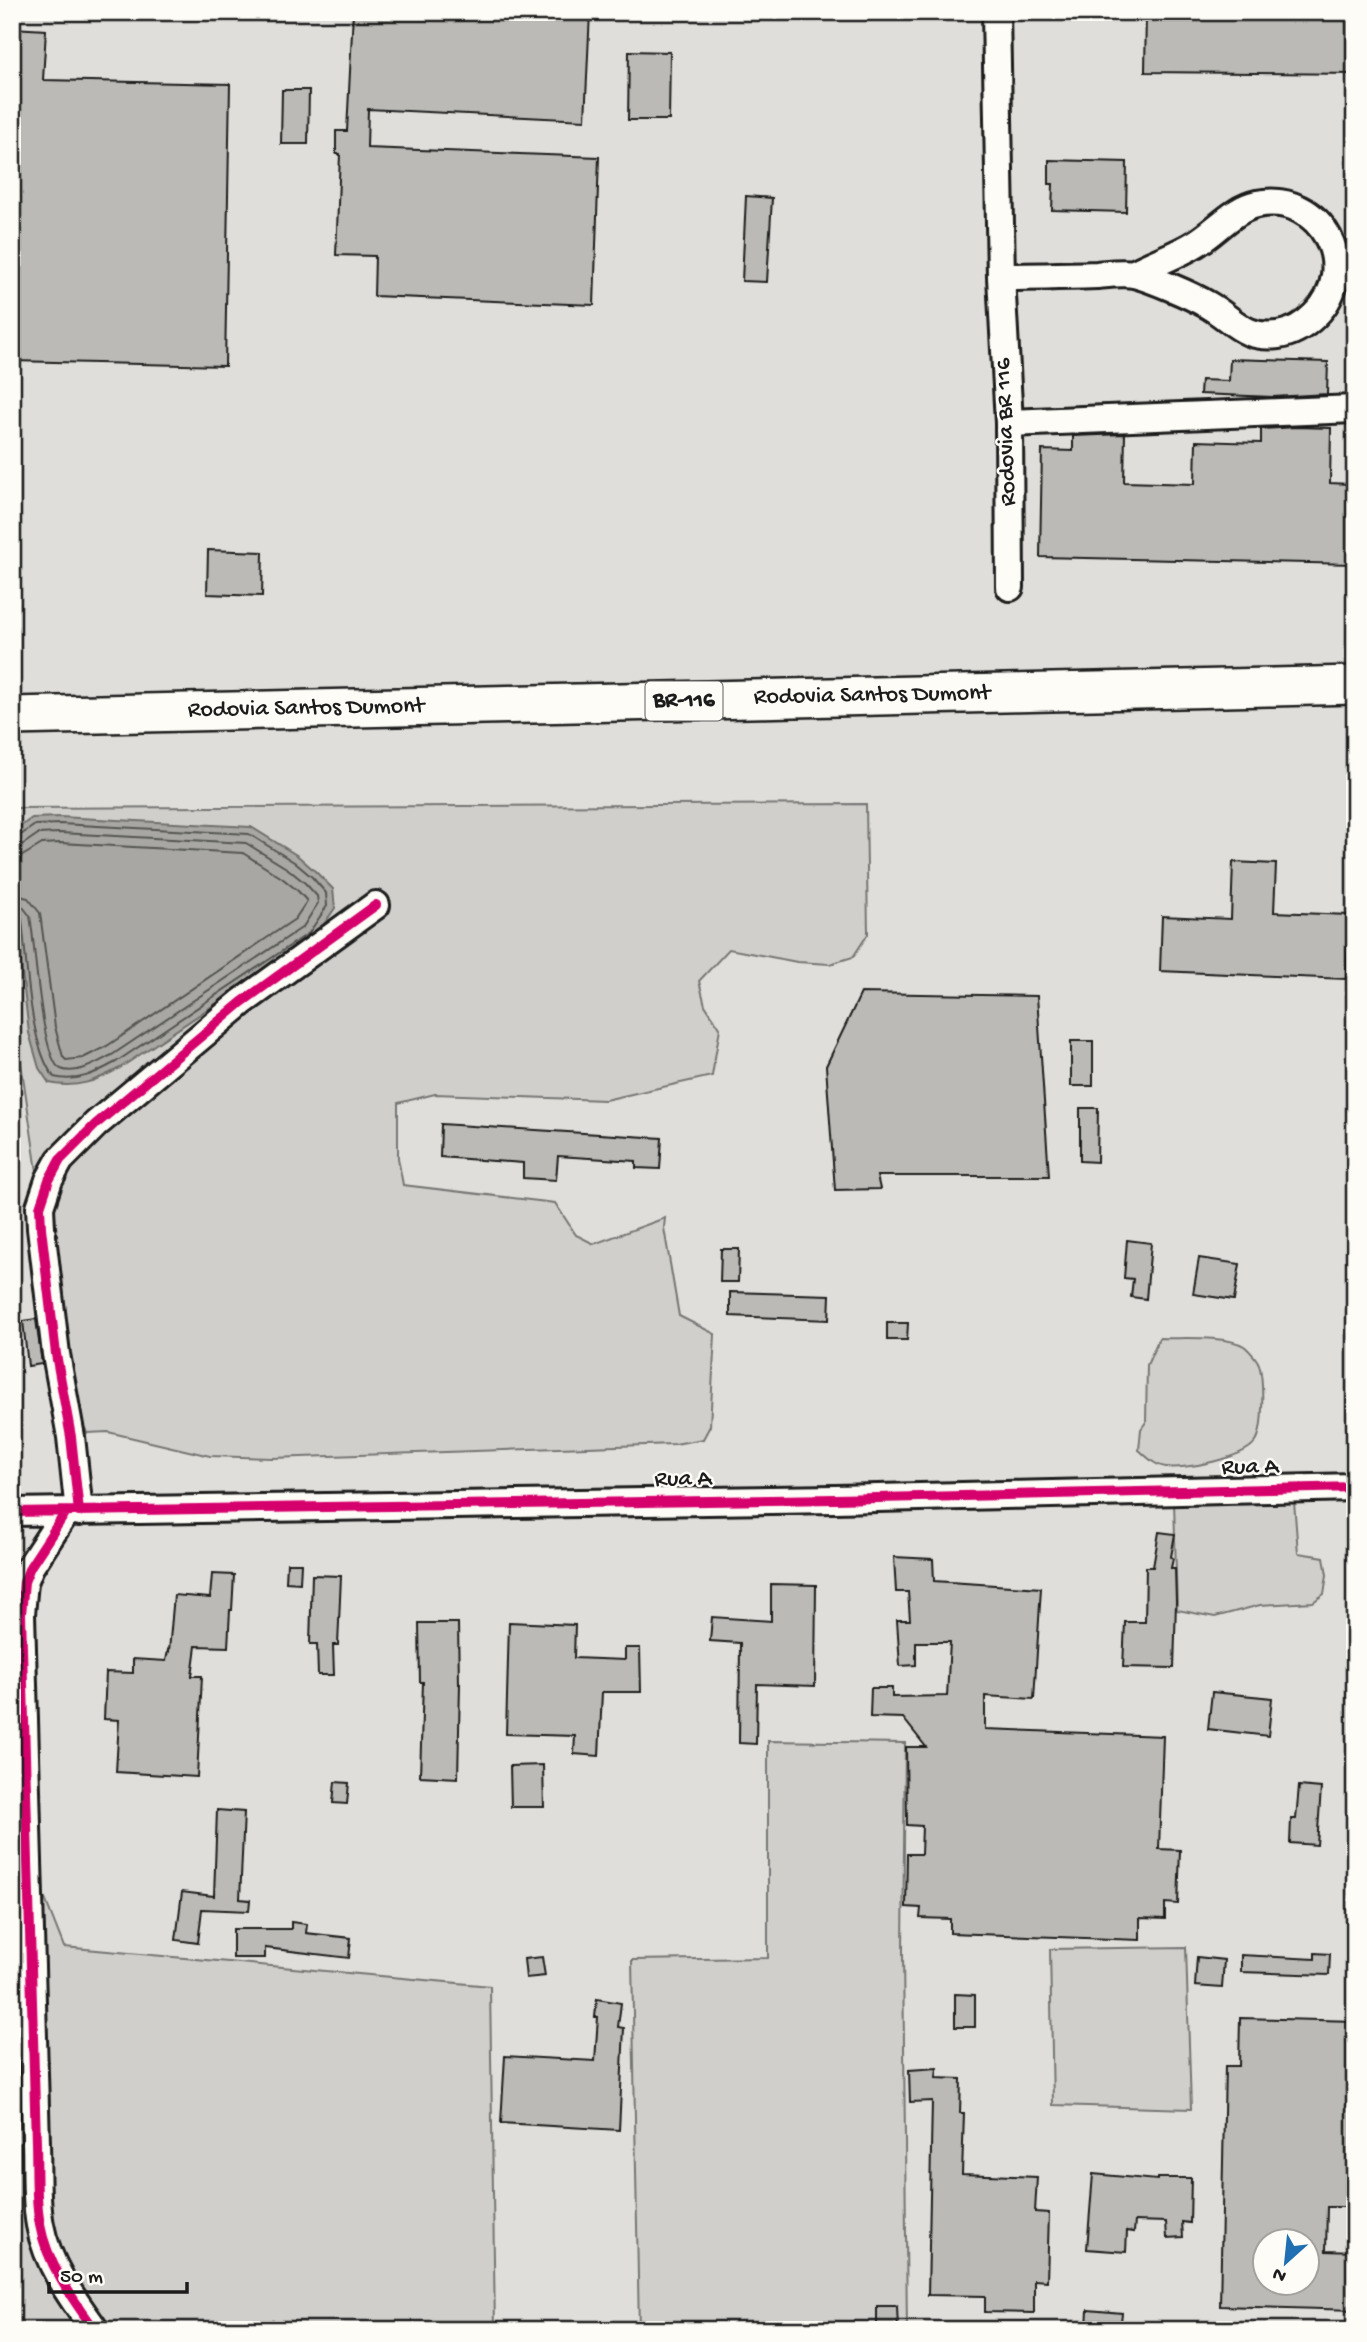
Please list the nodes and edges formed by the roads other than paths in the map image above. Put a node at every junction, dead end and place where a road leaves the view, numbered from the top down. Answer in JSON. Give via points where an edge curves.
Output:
{"nodes":[{"id":1,"x":996,"y":12,"type":"edge"},
{"id":2,"x":1133,"y":274,"type":"junction"},
{"id":3,"x":1001,"y":277,"type":"junction"},
{"id":4,"x":1355,"y":409,"type":"edge"},
{"id":5,"x":1009,"y":423,"type":"junction"},
{"id":6,"x":1010,"y":587,"type":"dead end"},
{"id":7,"x":1355,"y":685,"type":"edge"},
{"id":8,"x":12,"y":716,"type":"edge"},
{"id":9,"x":376,"y":905,"type":"dead end"},
{"id":10,"x":1355,"y":1487,"type":"edge"},
{"id":11,"x":12,"y":1512,"type":"edge"},
{"id":12,"x":73,"y":1512,"type":"junction"},
{"id":13,"x":95,"y":2330,"type":"edge"}],
"edges":[{"from":1,"to":3,"type":"street","name":"Rodovia BR 116"},
{"from":2,"to":2,"type":"street","via":[[1199,300],[1250,334],[1276,335],[1293,331],[1321,310],[1337,274],[1333,245],[1320,226],[1298,208],[1271,202],[1244,208],[1199,242]]},
{"from":2,"to":3,"type":"street"},
{"from":3,"to":5,"type":"street","name":"Rodovia BR 116"},
{"from":4,"to":5,"type":"street"},
{"from":5,"to":6,"type":"street","name":"Rodovia BR 116"},
{"from":7,"to":8,"type":"highway","name":"Rodovia Santos Dumont","number":"BR-116"},
{"from":9,"to":12,"type":"street","via":[[242,1002],[96,1124],[60,1160],[49,1180],[40,1207],[41,1228],[71,1437]]},
{"from":10,"to":12,"type":"street","name":"Rua A"},
{"from":11,"to":12,"type":"street","name":"Rua A"},
{"from":12,"to":13,"type":"street","via":[[30,1567],[22,1605],[36,2143],[44,2244]]}]}
